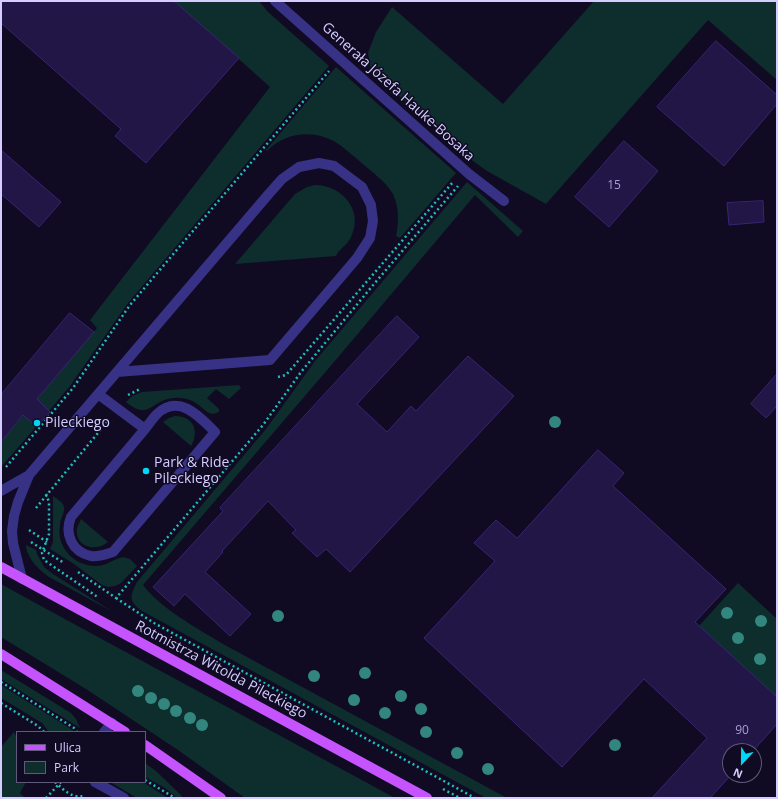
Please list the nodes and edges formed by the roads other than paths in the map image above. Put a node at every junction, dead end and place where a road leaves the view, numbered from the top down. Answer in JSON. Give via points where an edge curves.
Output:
{"nodes":[{"id":1,"x":275,"y":1,"type":"edge"},
{"id":2,"x":504,"y":201,"type":"dead end"},
{"id":3,"x":117,"y":372,"type":"junction"},
{"id":4,"x":98,"y":394,"type":"junction"},
{"id":5,"x":145,"y":429,"type":"junction"},
{"id":6,"x":29,"y":475,"type":"junction"},
{"id":7,"x":1,"y":491,"type":"edge"},
{"id":8,"x":1,"y":567,"type":"edge"},
{"id":9,"x":22,"y":579,"type":"junction"},
{"id":10,"x":1,"y":654,"type":"edge"},
{"id":11,"x":112,"y":723,"type":"junction"},
{"id":12,"x":105,"y":731,"type":"edge"},
{"id":13,"x":124,"y":731,"type":"edge"},
{"id":14,"x":146,"y":746,"type":"edge"},
{"id":15,"x":97,"y":783,"type":"edge"},
{"id":16,"x":124,"y":798,"type":"edge"},
{"id":17,"x":221,"y":798,"type":"edge"},
{"id":18,"x":427,"y":798,"type":"edge"}],
"edges":[{"from":1,"to":2,"type":"street","name":"Generała Józefa Hauke-Bosaka","via":[[469,174]]},
{"from":3,"to":3,"type":"street","via":[[282,179],[299,167],[318,162],[334,166],[362,187],[371,205],[373,221],[370,238],[357,258],[270,360]]},
{"from":3,"to":4,"type":"street"},
{"from":4,"to":5,"type":"street"},
{"from":4,"to":6,"type":"street"},
{"from":5,"to":5,"type":"street","via":[[158,413],[167,408],[182,406],[204,420],[215,432],[113,552],[103,556],[92,556],[79,551],[71,543],[68,532],[71,517]]},
{"from":6,"to":7,"type":"street"},
{"from":6,"to":9,"type":"street","via":[[18,502],[12,531]]},
{"from":8,"to":9,"type":"main road","name":"Rotmistrza Witolda Pileckiego"},
{"from":9,"to":18,"type":"main road","name":"Rotmistrza Witolda Pileckiego"},
{"from":10,"to":11,"type":"main road"},
{"from":11,"to":12,"type":"street"},
{"from":11,"to":13,"type":"main road"},
{"from":14,"to":17,"type":"main road"},
{"from":15,"to":16,"type":"street"}]}
